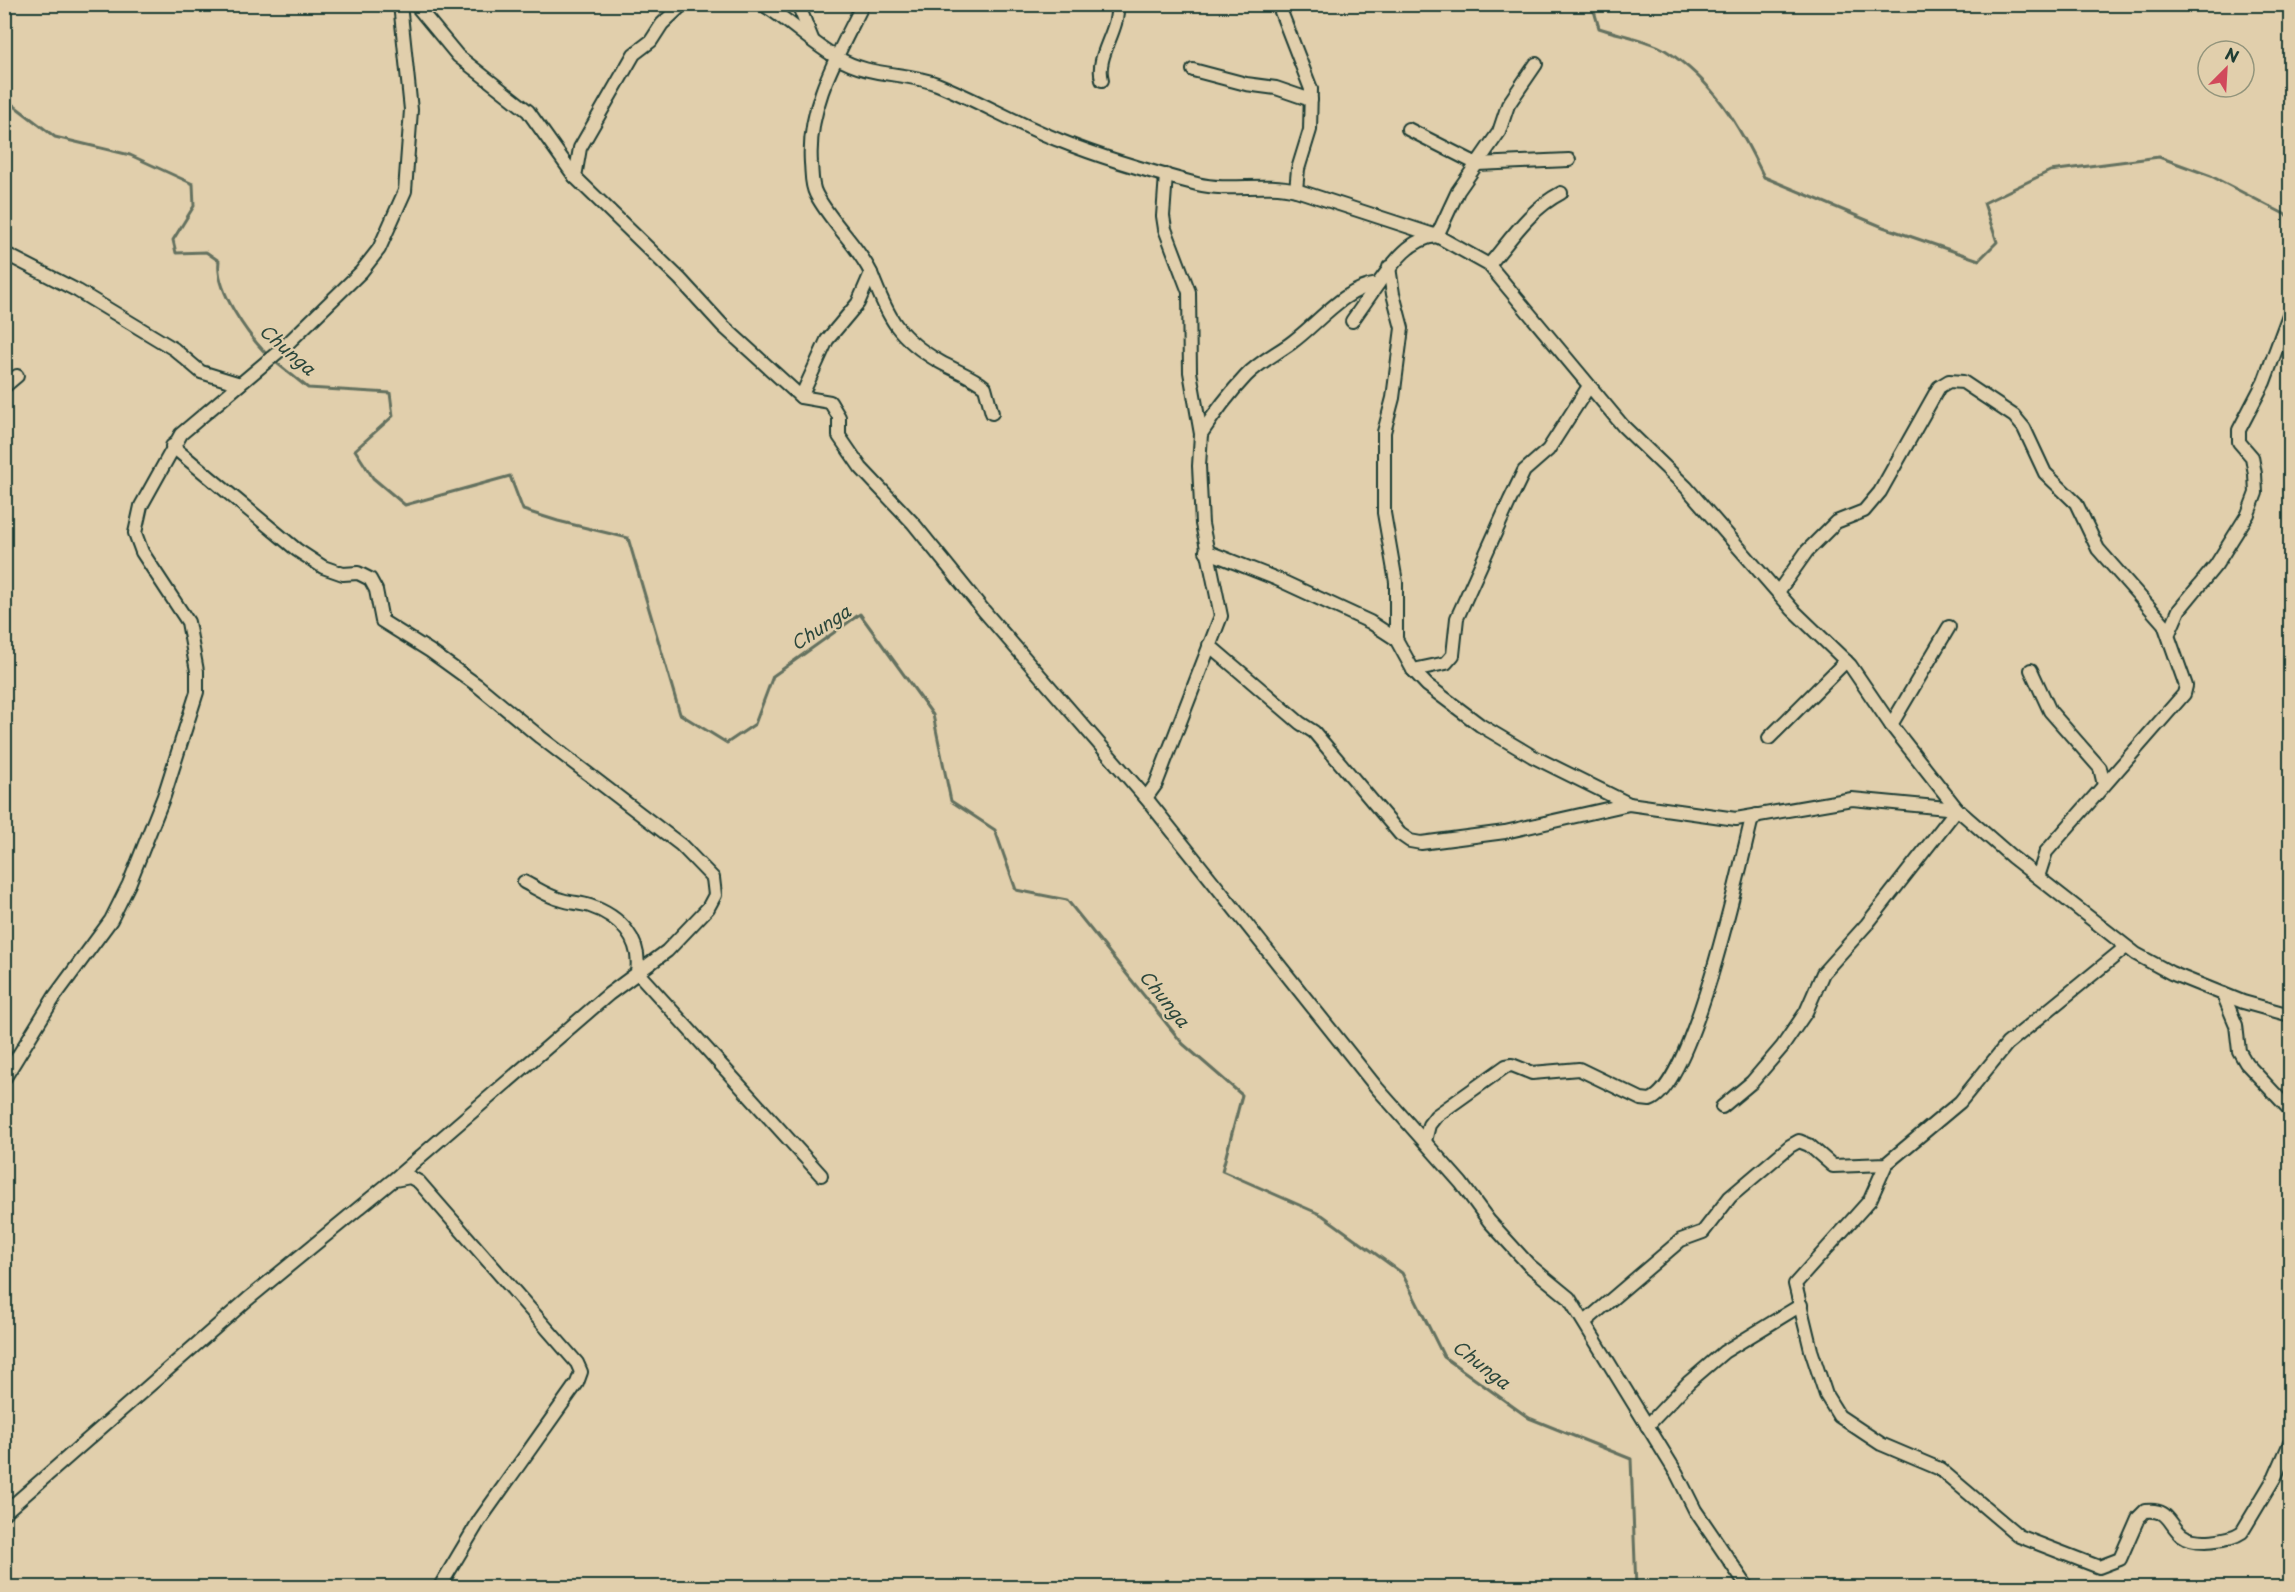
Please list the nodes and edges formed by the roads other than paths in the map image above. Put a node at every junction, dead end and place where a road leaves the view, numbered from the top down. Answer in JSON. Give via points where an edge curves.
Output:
{"nodes":[{"id":1,"x":400,"y":4,"type":"edge"},
{"id":2,"x":415,"y":4,"type":"edge"},
{"id":3,"x":683,"y":4,"type":"edge"},
{"id":4,"x":762,"y":4,"type":"edge"},
{"id":5,"x":798,"y":4,"type":"edge"},
{"id":6,"x":863,"y":4,"type":"edge"},
{"id":7,"x":1117,"y":4,"type":"edge"},
{"id":8,"x":1278,"y":4,"type":"edge"},
{"id":9,"x":812,"y":40,"type":"junction"},
{"id":10,"x":836,"y":57,"type":"junction"},
{"id":11,"x":1536,"y":64,"type":"dead end"},
{"id":12,"x":1193,"y":70,"type":"dead end"},
{"id":13,"x":1102,"y":80,"type":"dead end"},
{"id":14,"x":1311,"y":100,"type":"junction"},
{"id":15,"x":1408,"y":129,"type":"dead end"},
{"id":16,"x":1569,"y":160,"type":"dead end"},
{"id":17,"x":1477,"y":164,"type":"junction"},
{"id":18,"x":1166,"y":175,"type":"junction"},
{"id":19,"x":575,"y":177,"type":"junction"},
{"id":20,"x":1296,"y":190,"type":"junction"},
{"id":21,"x":1561,"y":193,"type":"dead end"},
{"id":22,"x":1437,"y":236,"type":"junction"},
{"id":23,"x":4,"y":253,"type":"edge"},
{"id":24,"x":1489,"y":265,"type":"junction"},
{"id":25,"x":1389,"y":267,"type":"junction"},
{"id":26,"x":871,"y":273,"type":"junction"},
{"id":27,"x":1378,"y":284,"type":"junction"},
{"id":28,"x":2290,"y":312,"type":"edge"},
{"id":29,"x":1352,"y":321,"type":"dead end"},
{"id":30,"x":17,"y":376,"type":"dead end"},
{"id":31,"x":240,"y":384,"type":"junction"},
{"id":32,"x":1589,"y":386,"type":"junction"},
{"id":33,"x":4,"y":387,"type":"edge"},
{"id":34,"x":801,"y":397,"type":"junction"},
{"id":35,"x":992,"y":413,"type":"dead end"},
{"id":36,"x":1201,"y":434,"type":"junction"},
{"id":37,"x":172,"y":446,"type":"junction"},
{"id":38,"x":1206,"y":551,"type":"junction"},
{"id":39,"x":1778,"y":592,"type":"junction"},
{"id":40,"x":1949,"y":627,"type":"dead end"},
{"id":41,"x":2169,"y":633,"type":"junction"},
{"id":42,"x":1396,"y":639,"type":"junction"},
{"id":43,"x":1209,"y":645,"type":"junction"},
{"id":44,"x":1846,"y":661,"type":"junction"},
{"id":45,"x":1413,"y":670,"type":"junction"},
{"id":46,"x":2031,"y":670,"type":"dead end"},
{"id":47,"x":1891,"y":725,"type":"junction"},
{"id":48,"x":1768,"y":738,"type":"dead end"},
{"id":49,"x":2104,"y":785,"type":"junction"},
{"id":50,"x":1146,"y":798,"type":"junction"},
{"id":51,"x":1629,"y":804,"type":"junction"},
{"id":52,"x":1957,"y":809,"type":"junction"},
{"id":53,"x":1757,"y":815,"type":"junction"},
{"id":54,"x":2038,"y":877,"type":"junction"},
{"id":55,"x":524,"y":882,"type":"dead end"},
{"id":56,"x":2126,"y":946,"type":"junction"},
{"id":57,"x":637,"y":972,"type":"junction"},
{"id":58,"x":2223,"y":994,"type":"junction"},
{"id":59,"x":2290,"y":1015,"type":"edge"},
{"id":60,"x":4,"y":1079,"type":"edge"},
{"id":61,"x":1722,"y":1107,"type":"dead end"},
{"id":62,"x":2290,"y":1110,"type":"edge"},
{"id":63,"x":1425,"y":1141,"type":"junction"},
{"id":64,"x":1886,"y":1164,"type":"junction"},
{"id":65,"x":821,"y":1175,"type":"dead end"},
{"id":66,"x":392,"y":1181,"type":"junction"},
{"id":67,"x":1800,"y":1305,"type":"junction"},
{"id":68,"x":1585,"y":1322,"type":"junction"},
{"id":69,"x":1647,"y":1426,"type":"junction"},
{"id":70,"x":2290,"y":1443,"type":"edge"},
{"id":71,"x":4,"y":1513,"type":"edge"},
{"id":72,"x":439,"y":1587,"type":"edge"},
{"id":73,"x":1748,"y":1587,"type":"edge"}],
"edges":[{"from":1,"to":31,"type":"street","via":[[411,110],[405,191],[367,264]]},
{"from":2,"to":19,"type":"street","via":[[458,56],[536,119]]},
{"from":3,"to":19,"type":"street","via":[[651,41],[634,54],[620,76],[580,147]]},
{"from":4,"to":9,"type":"street"},
{"from":5,"to":9,"type":"street"},
{"from":6,"to":10,"type":"street"},
{"from":7,"to":13,"type":"street","via":[[1117,23],[1101,65]]},
{"from":8,"to":14,"type":"street","via":[[1307,79]]},
{"from":9,"to":10,"type":"street"},
{"from":10,"to":18,"type":"street","via":[[876,74],[934,83],[1062,142]]},
{"from":10,"to":26,"type":"street","via":[[811,134],[813,182],[816,193]]},
{"from":11,"to":17,"type":"street","via":[[1508,105],[1499,132]]},
{"from":12,"to":14,"type":"street","via":[[1276,88]]},
{"from":14,"to":20,"type":"street","via":[[1310,130]]},
{"from":15,"to":17,"type":"street"},
{"from":16,"to":17,"type":"street"},
{"from":17,"to":22,"type":"street","via":[[1458,191]]},
{"from":18,"to":20,"type":"street","via":[[1212,187],[1275,186]]},
{"from":18,"to":36,"type":"street","via":[[1163,216],[1167,237],[1190,292],[1190,372]]},
{"from":19,"to":34,"type":"street","via":[[723,326]]},
{"from":20,"to":22,"type":"street"},
{"from":21,"to":24,"type":"street","via":[[1530,215]]},
{"from":22,"to":24,"type":"street"},
{"from":22,"to":25,"type":"street","via":[[1423,237]]},
{"from":23,"to":31,"type":"street","via":[[78,291],[174,349],[201,372]]},
{"from":24,"to":32,"type":"street"},
{"from":25,"to":27,"type":"street"},
{"from":25,"to":42,"type":"street","via":[[1402,328],[1393,398],[1384,432],[1384,513],[1396,582]]},
{"from":26,"to":34,"type":"street","via":[[858,303],[827,340]]},
{"from":26,"to":35,"type":"street","via":[[901,334],[985,387]]},
{"from":27,"to":29,"type":"street"},
{"from":27,"to":36,"type":"street","via":[[1346,296],[1258,365]]},
{"from":28,"to":41,"type":"street","via":[[2264,382],[2239,430],[2240,442],[2252,457],[2256,493],[2248,514],[2216,565],[2179,610]]},
{"from":30,"to":33,"type":"street"},
{"from":31,"to":37,"type":"street"},
{"from":32,"to":39,"type":"street","via":[[1623,426],[1686,487]]},
{"from":32,"to":45,"type":"street","via":[[1548,450],[1524,471],[1457,618],[1453,655],[1446,663]]},
{"from":34,"to":50,"type":"street","via":[[830,402],[839,417],[839,436],[861,468],[913,523]]},
{"from":36,"to":38,"type":"street","via":[[1199,496]]},
{"from":37,"to":57,"type":"street","via":[[297,550],[323,567],[370,579],[382,621],[477,685],[681,845],[713,878],[715,895],[708,908],[667,951]]},
{"from":37,"to":60,"type":"street","via":[[141,506],[135,533],[142,552],[188,622],[197,692],[164,796],[129,884],[111,920],[55,996]]},
{"from":38,"to":42,"type":"street","via":[[1370,622]]},
{"from":38,"to":43,"type":"street","via":[[1221,616]]},
{"from":39,"to":41,"type":"street","via":[[1808,551],[1836,522],[1864,511],[1880,492],[1939,387],[1949,381],[1963,382],[2014,416],[2024,428],[2044,473],[2076,503],[2098,549]]},
{"from":39,"to":44,"type":"street"},
{"from":40,"to":47,"type":"street"},
{"from":41,"to":49,"type":"street","via":[[2186,686],[2184,694]]},
{"from":42,"to":45,"type":"street"},
{"from":43,"to":50,"type":"street","via":[[1156,784]]},
{"from":43,"to":51,"type":"street","via":[[1314,732],[1410,841],[1421,843],[1505,832]]},
{"from":44,"to":47,"type":"street"},
{"from":44,"to":48,"type":"street"},
{"from":45,"to":51,"type":"street","via":[[1480,725],[1532,756]]},
{"from":46,"to":49,"type":"street","via":[[2050,711],[2100,768]]},
{"from":47,"to":52,"type":"street"},
{"from":49,"to":54,"type":"street","via":[[2046,852]]},
{"from":50,"to":63,"type":"street","via":[[1377,1088]]},
{"from":51,"to":53,"type":"street","via":[[1736,819]]},
{"from":52,"to":53,"type":"street","via":[[1852,799]]},
{"from":52,"to":54,"type":"street"},
{"from":52,"to":61,"type":"street","via":[[1867,924],[1823,973],[1806,1012],[1782,1047],[1752,1082]]},
{"from":53,"to":63,"type":"street","via":[[1751,822],[1700,1017],[1663,1090],[1650,1100],[1641,1099],[1579,1069],[1532,1073],[1506,1066],[1436,1116]]},
{"from":54,"to":56,"type":"street"},
{"from":55,"to":57,"type":"street","via":[[560,900],[591,906],[615,920],[638,948]]},
{"from":56,"to":58,"type":"street","via":[[2171,973]]},
{"from":56,"to":64,"type":"street","via":[[2007,1044],[1960,1102]]},
{"from":57,"to":65,"type":"street"},
{"from":57,"to":66,"type":"street"},
{"from":58,"to":59,"type":"street"},
{"from":58,"to":62,"type":"street","via":[[2236,1025],[2239,1051]]},
{"from":63,"to":68,"type":"street","via":[[1489,1221],[1529,1265],[1569,1298]]},
{"from":64,"to":67,"type":"street","via":[[1870,1200],[1795,1284]]},
{"from":64,"to":68,"type":"street","via":[[1833,1166],[1809,1144],[1799,1141],[1730,1197],[1703,1232],[1681,1240]]},
{"from":66,"to":71,"type":"street","via":[[248,1299]]},
{"from":66,"to":72,"type":"street","via":[[406,1176],[419,1182],[581,1372]]},
{"from":67,"to":69,"type":"street","via":[[1724,1352]]},
{"from":67,"to":70,"type":"street","via":[[1826,1395],[1839,1416],[1881,1444],[1940,1469],[2019,1536],[2092,1566],[2105,1566],[2120,1559],[2145,1510],[2168,1516],[2180,1534],[2189,1538],[2212,1540],[2238,1535],[2258,1508]]},
{"from":68,"to":69,"type":"street"},
{"from":69,"to":73,"type":"street","via":[[1695,1510]]}]}
